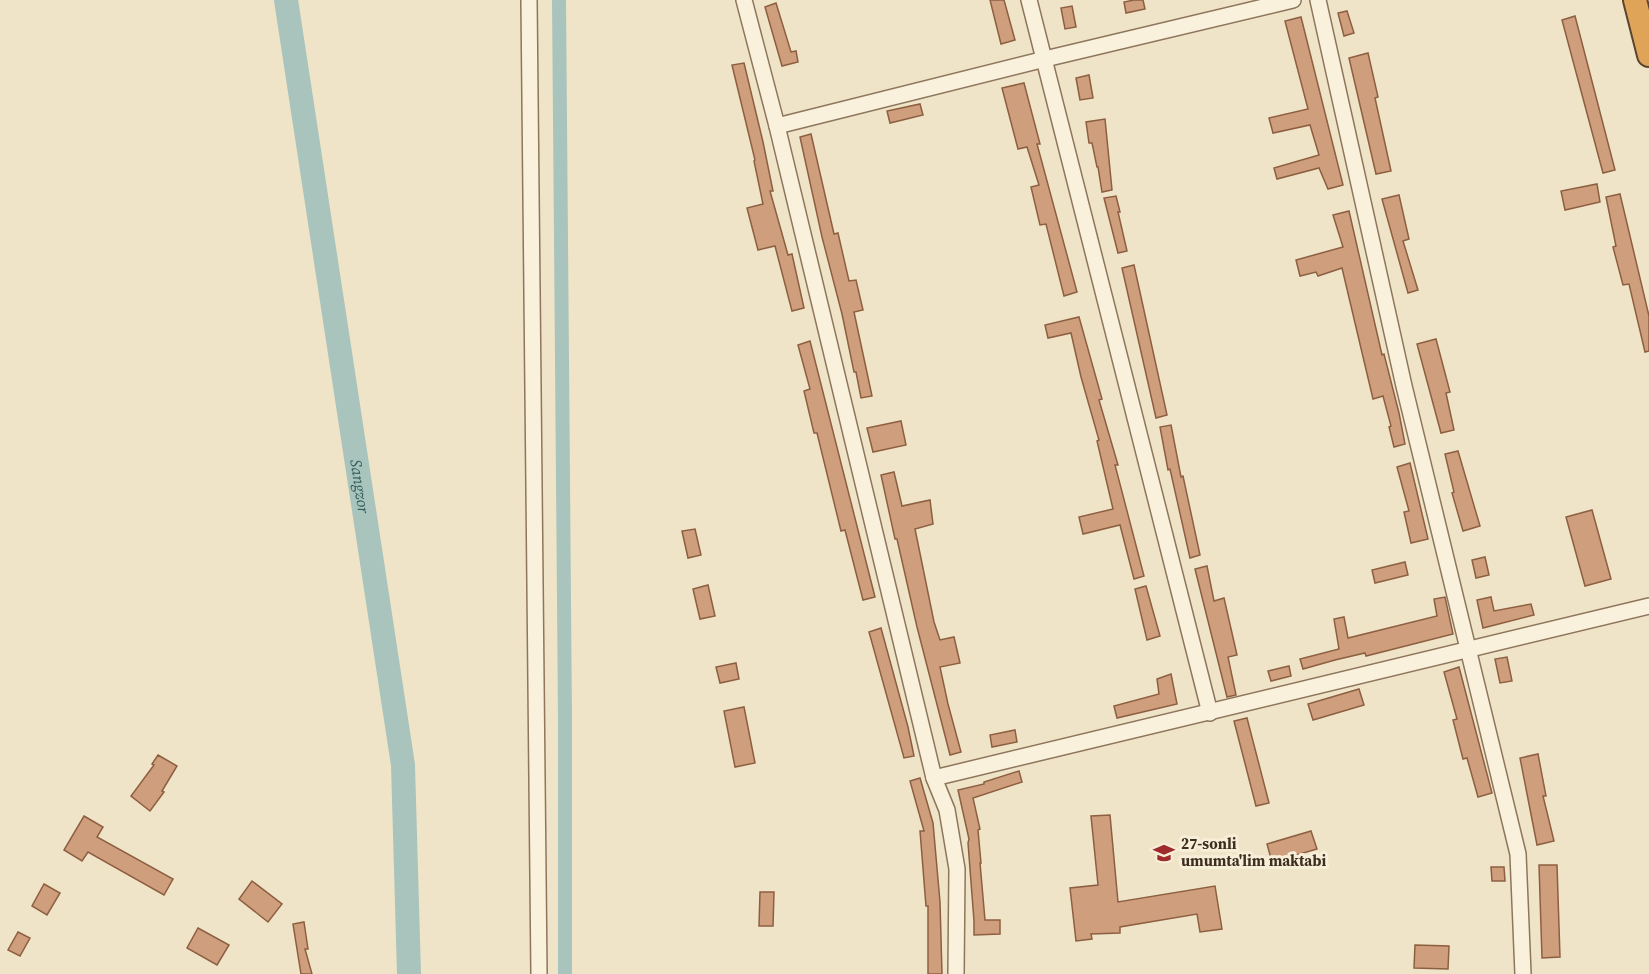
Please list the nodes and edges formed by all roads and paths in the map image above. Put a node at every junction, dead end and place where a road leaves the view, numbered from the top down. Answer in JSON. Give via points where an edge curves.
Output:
{"nodes":[{"id":1,"x":529,"y":0,"type":"edge"},
{"id":2,"x":744,"y":0,"type":"edge"},
{"id":3,"x":1029,"y":0,"type":"edge"},
{"id":4,"x":1293,"y":0,"type":"edge"},
{"id":5,"x":1318,"y":0,"type":"edge"},
{"id":6,"x":1635,"y":0,"type":"edge"},
{"id":7,"x":1649,"y":55,"type":"edge"},
{"id":8,"x":1045,"y":59,"type":"junction"},
{"id":9,"x":777,"y":126,"type":"junction"},
{"id":10,"x":1649,"y":606,"type":"edge"},
{"id":11,"x":1469,"y":648,"type":"junction"},
{"id":12,"x":1210,"y":713,"type":"junction"},
{"id":13,"x":934,"y":778,"type":"junction"},
{"id":14,"x":539,"y":974,"type":"edge"},
{"id":15,"x":956,"y":974,"type":"edge"},
{"id":16,"x":1523,"y":974,"type":"edge"}],
"edges":[{"from":1,"to":14,"type":"street"},
{"from":2,"to":9,"type":"street"},
{"from":3,"to":8,"type":"street"},
{"from":4,"to":8,"type":"street"},
{"from":5,"to":11,"type":"street","via":[[1404,387]]},
{"from":6,"to":7,"type":"highway"},
{"from":8,"to":9,"type":"street"},
{"from":8,"to":12,"type":"street"},
{"from":9,"to":13,"type":"street"},
{"from":10,"to":11,"type":"street"},
{"from":11,"to":12,"type":"street"},
{"from":11,"to":16,"type":"street","via":[[1518,855]]},
{"from":12,"to":13,"type":"street"},
{"from":13,"to":15,"type":"street","via":[[947,810],[957,869]]}]}
